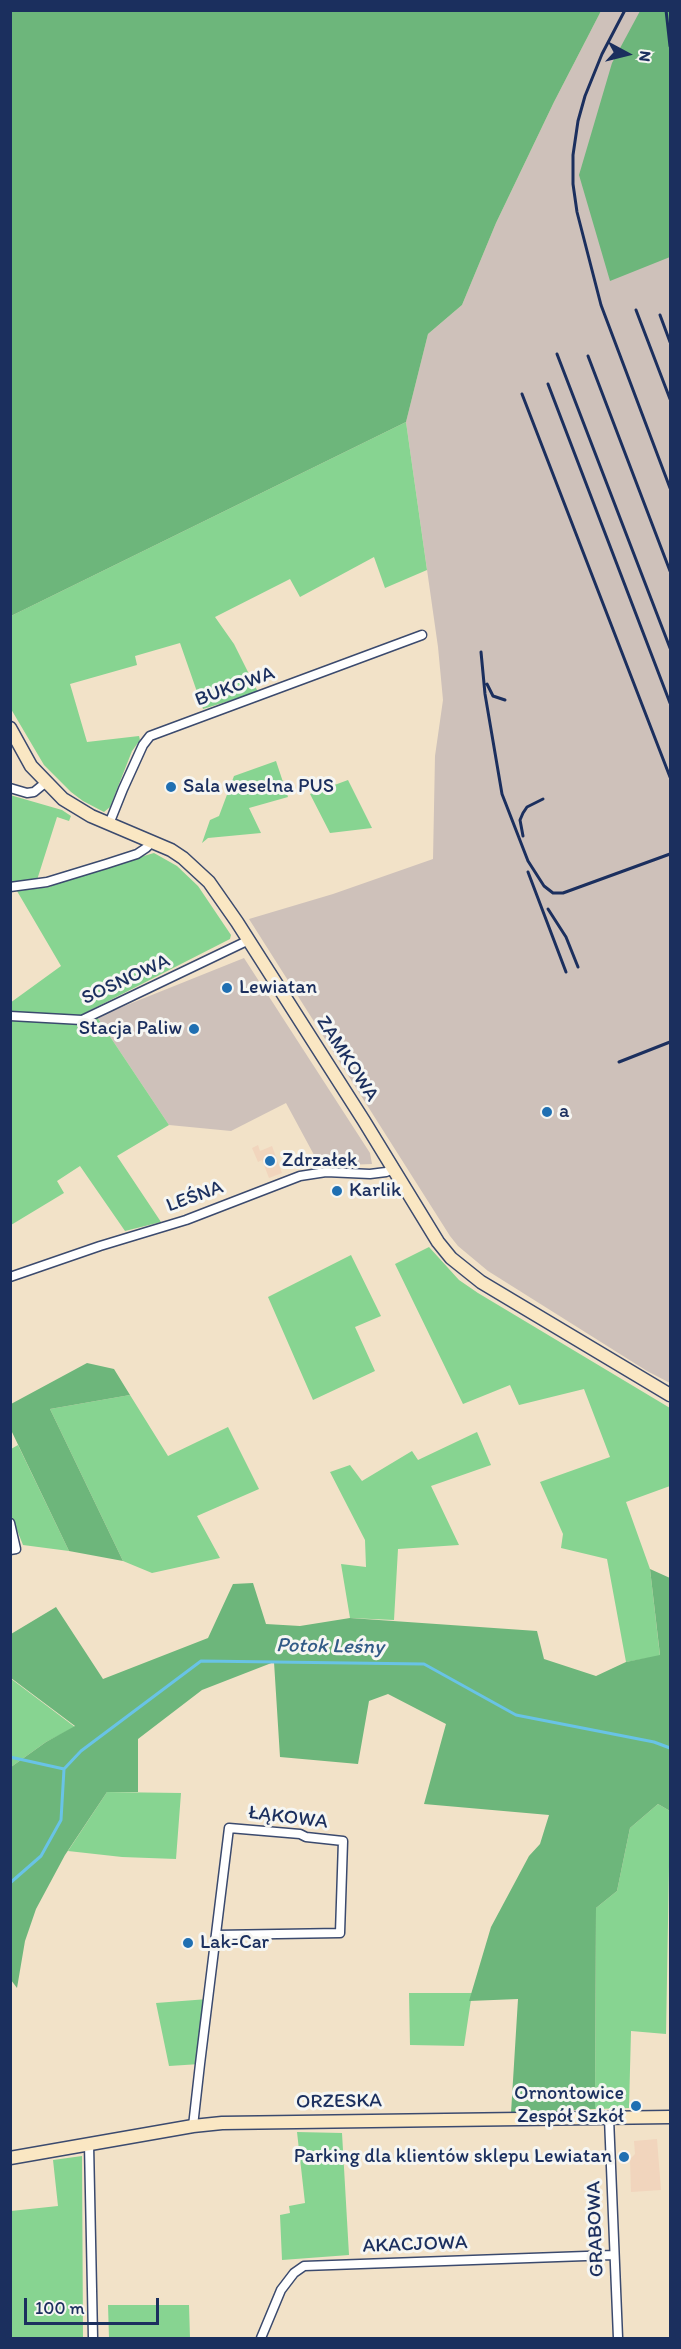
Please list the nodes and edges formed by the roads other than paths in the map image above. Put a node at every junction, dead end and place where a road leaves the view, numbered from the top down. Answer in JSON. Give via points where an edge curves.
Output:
{"nodes":[{"id":1,"x":422,"y":635,"type":"dead end"},
{"id":2,"x":10,"y":728,"type":"edge"},
{"id":3,"x":45,"y":783,"type":"junction"},
{"id":4,"x":10,"y":788,"type":"edge"},
{"id":5,"x":109,"y":824,"type":"junction"},
{"id":6,"x":153,"y":841,"type":"junction"},
{"id":7,"x":10,"y":887,"type":"edge"},
{"id":8,"x":249,"y":940,"type":"junction"},
{"id":9,"x":10,"y":1016,"type":"edge"},
{"id":10,"x":393,"y":1168,"type":"junction"},
{"id":11,"x":10,"y":1277,"type":"edge"},
{"id":12,"x":670,"y":1395,"type":"edge"},
{"id":13,"x":10,"y":1523,"type":"edge"},
{"id":14,"x":10,"y":1550,"type":"edge"},
{"id":15,"x":216,"y":1935,"type":"junction"},
{"id":16,"x":670,"y":2117,"type":"edge"},
{"id":17,"x":609,"y":2118,"type":"junction"},
{"id":18,"x":193,"y":2126,"type":"junction"},
{"id":19,"x":89,"y":2144,"type":"junction"},
{"id":20,"x":10,"y":2158,"type":"edge"},
{"id":21,"x":614,"y":2255,"type":"junction"},
{"id":22,"x":93,"y":2338,"type":"edge"},
{"id":23,"x":261,"y":2338,"type":"edge"},
{"id":24,"x":618,"y":2338,"type":"edge"}],
"edges":[{"from":1,"to":5,"type":"street","name":"BUKOWA","via":[[150,736]]},
{"from":2,"to":3,"type":"street","name":"ZAMKOWA"},
{"from":3,"to":4,"type":"street","via":[[27,793]]},
{"from":3,"to":5,"type":"street","name":"ZAMKOWA","via":[[78,809]]},
{"from":5,"to":6,"type":"street","name":"ZAMKOWA"},
{"from":6,"to":7,"type":"street","via":[[137,854],[106,864],[47,882]]},
{"from":6,"to":8,"type":"street","name":"ZAMKOWA","via":[[183,858],[209,882]]},
{"from":8,"to":9,"type":"street","name":"SOSNOWA","via":[[82,1020]]},
{"from":8,"to":10,"type":"street","name":"ZAMKOWA"},
{"from":10,"to":11,"type":"street","name":"LEŚNA","via":[[370,1174],[326,1172],[300,1176],[186,1220]]},
{"from":10,"to":12,"type":"street","name":"ZAMKOWA","via":[[438,1242],[462,1268]]},
{"from":13,"to":14,"type":"street","via":[[16,1549]]},
{"from":15,"to":15,"type":"street","name":"ŁĄKOWA","via":[[340,1933],[344,1841],[229,1828]]},
{"from":15,"to":18,"type":"street","name":"ŁĄKOWA"},
{"from":16,"to":17,"type":"street","name":"ORZESKA"},
{"from":17,"to":18,"type":"street","name":"ORZESKA"},
{"from":17,"to":21,"type":"street","name":"GRABOWA"},
{"from":18,"to":19,"type":"street","name":"ORZESKA"},
{"from":19,"to":20,"type":"street","name":"ORZESKA"},
{"from":19,"to":22,"type":"street"},
{"from":21,"to":23,"type":"street","name":"AKACJOWA","via":[[304,2266],[281,2290]]},
{"from":21,"to":24,"type":"street","name":"GRABOWA"}]}
